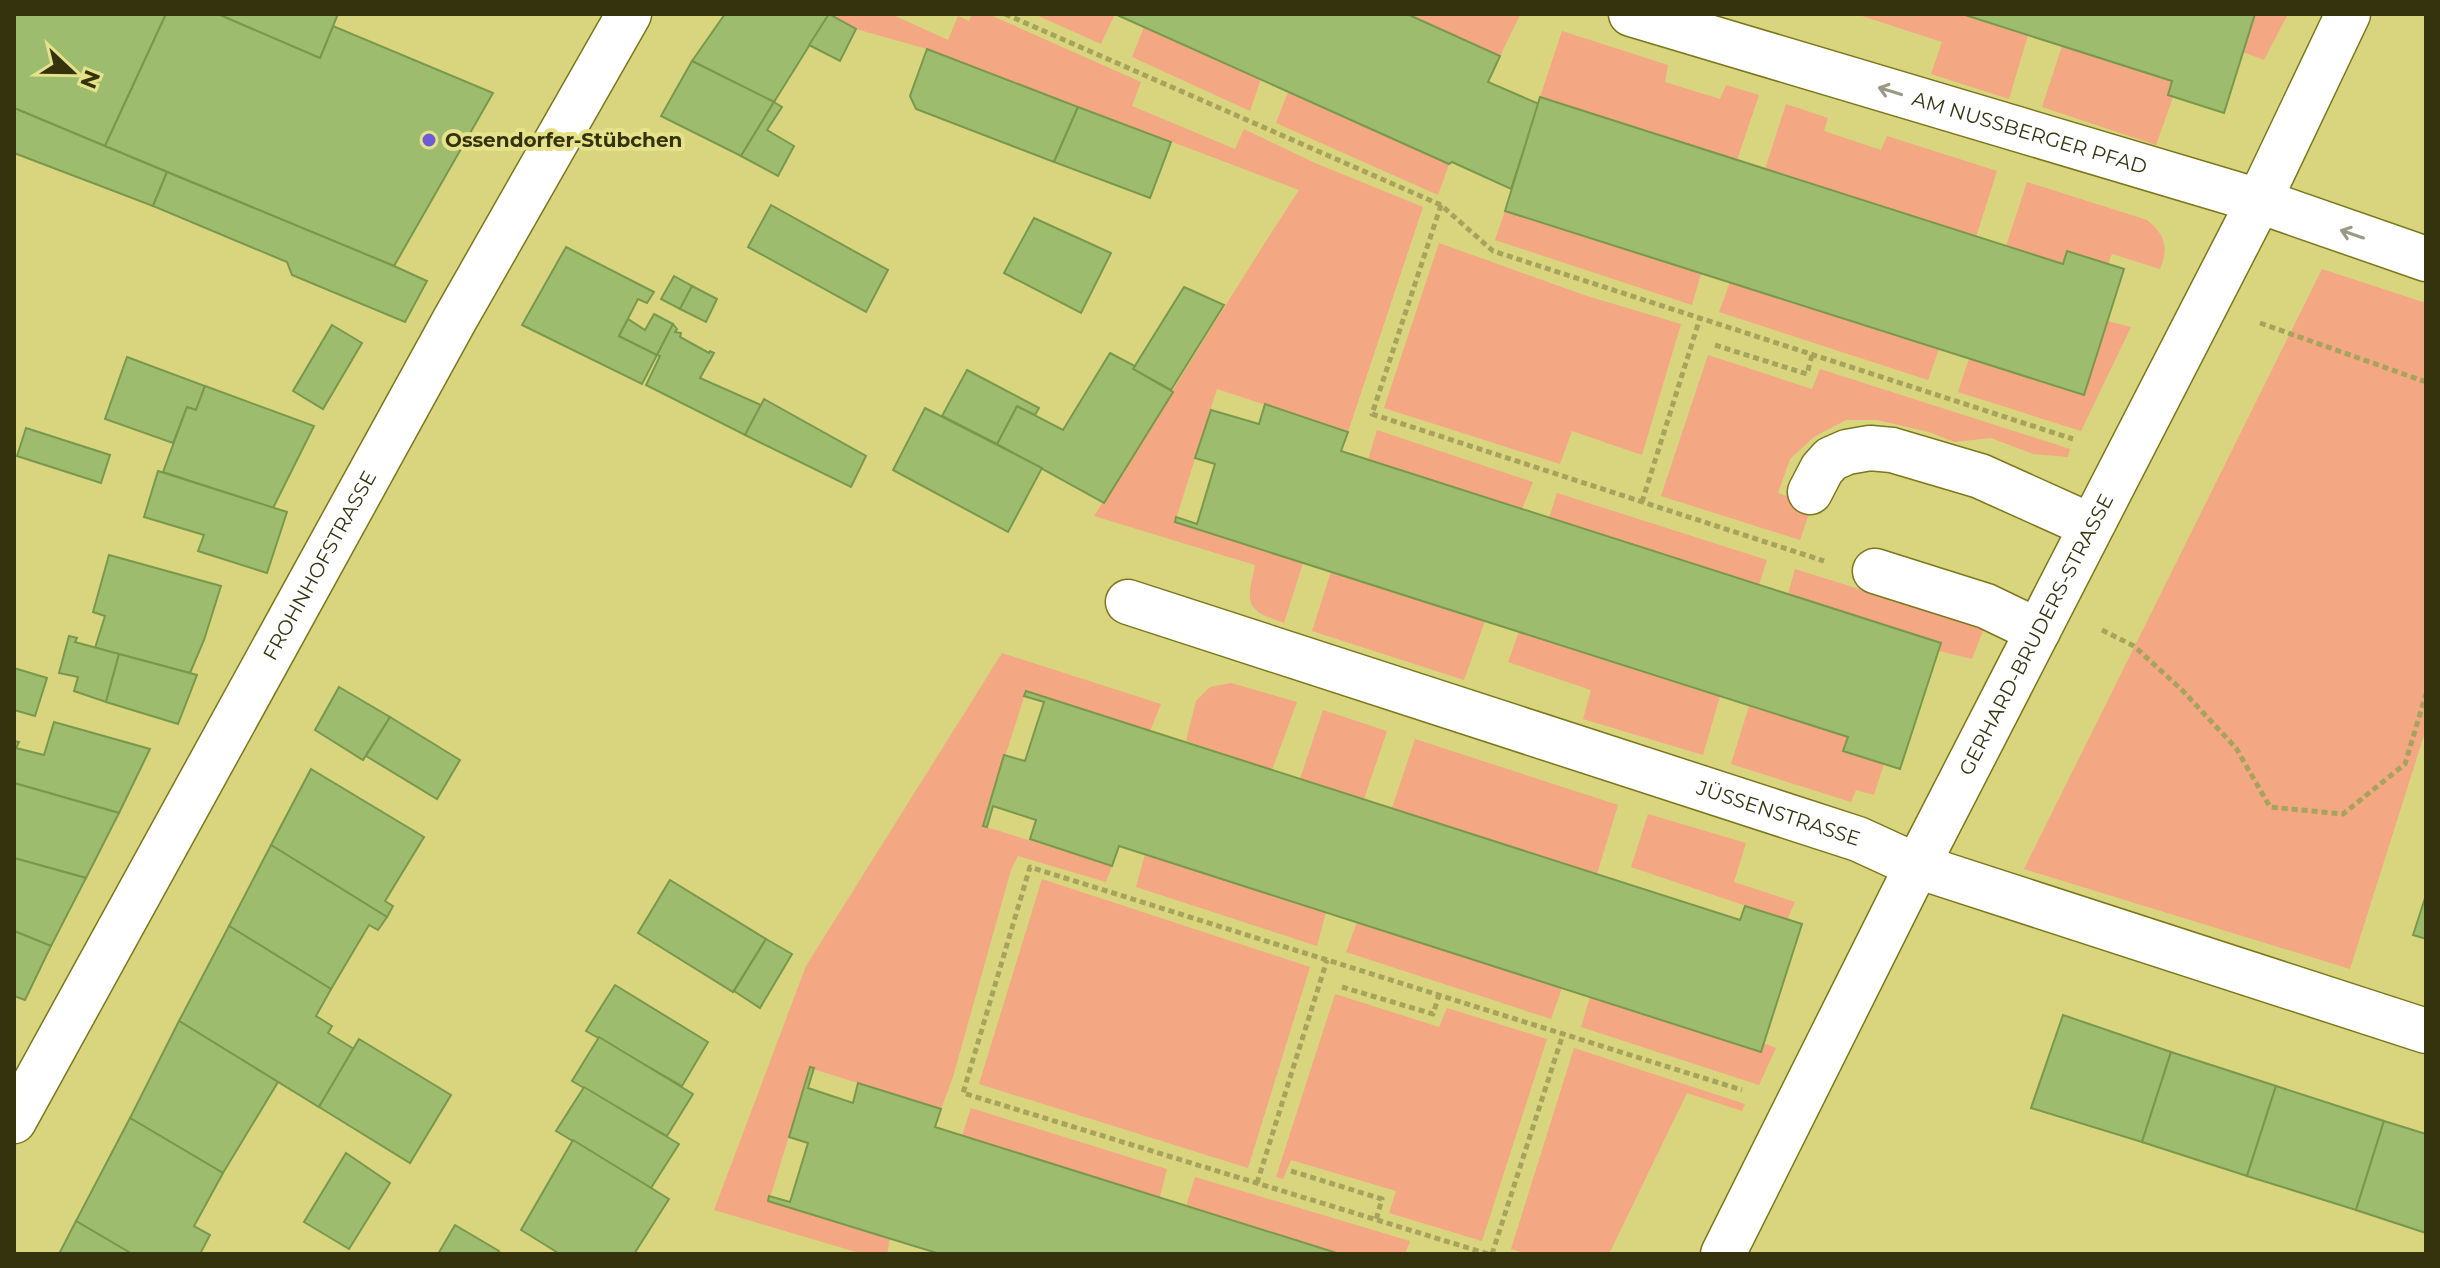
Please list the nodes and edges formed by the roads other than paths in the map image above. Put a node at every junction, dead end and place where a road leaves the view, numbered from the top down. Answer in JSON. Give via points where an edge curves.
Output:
{"nodes":[{"id":1,"x":629,"y":14,"type":"edge"},
{"id":2,"x":1631,"y":14,"type":"edge"},
{"id":3,"x":2348,"y":14,"type":"edge"},
{"id":4,"x":2259,"y":201,"type":"junction"},
{"id":5,"x":2426,"y":259,"type":"edge"},
{"id":6,"x":1810,"y":492,"type":"dead end"},
{"id":7,"x":2091,"y":526,"type":"junction"},
{"id":8,"x":1875,"y":571,"type":"road end"},
{"id":9,"x":1128,"y":602,"type":"dead end"},
{"id":10,"x":2044,"y":618,"type":"junction"},
{"id":11,"x":1917,"y":866,"type":"junction"},
{"id":12,"x":2426,"y":1031,"type":"edge"},
{"id":13,"x":14,"y":1121,"type":"edge"},
{"id":14,"x":1723,"y":1254,"type":"edge"}],
"edges":[{"from":1,"to":13,"type":"street","name":"FROHNHOFSTRASSE"},
{"from":4,"to":2,"type":"street","name":"AM NUSSBERGER PFAD","one_way":true},
{"from":3,"to":4,"type":"street","name":"GERHARD-BRUDERS-STRASSE"},
{"from":5,"to":4,"type":"street","name":"AM NUSSBERGER PFAD","one_way":true},
{"from":4,"to":7,"type":"street","name":"GERHARD-BRUDERS-STRASSE"},
{"from":6,"to":7,"type":"street","via":[[1831,459],[1870,448],[1892,450],[1980,476]]},
{"from":7,"to":10,"type":"street","name":"GERHARD-BRUDERS-STRASSE"},
{"from":8,"to":10,"type":"street"},
{"from":9,"to":11,"type":"street","name":"JÜSSENSTRASSE","via":[[1858,839]]},
{"from":10,"to":11,"type":"street","name":"GERHARD-BRUDERS-STRASSE"},
{"from":11,"to":12,"type":"street","name":"JÜSSENSTRASSE"},
{"from":11,"to":14,"type":"street","name":"GERHARD-BRUDERS-STRASSE"}]}
